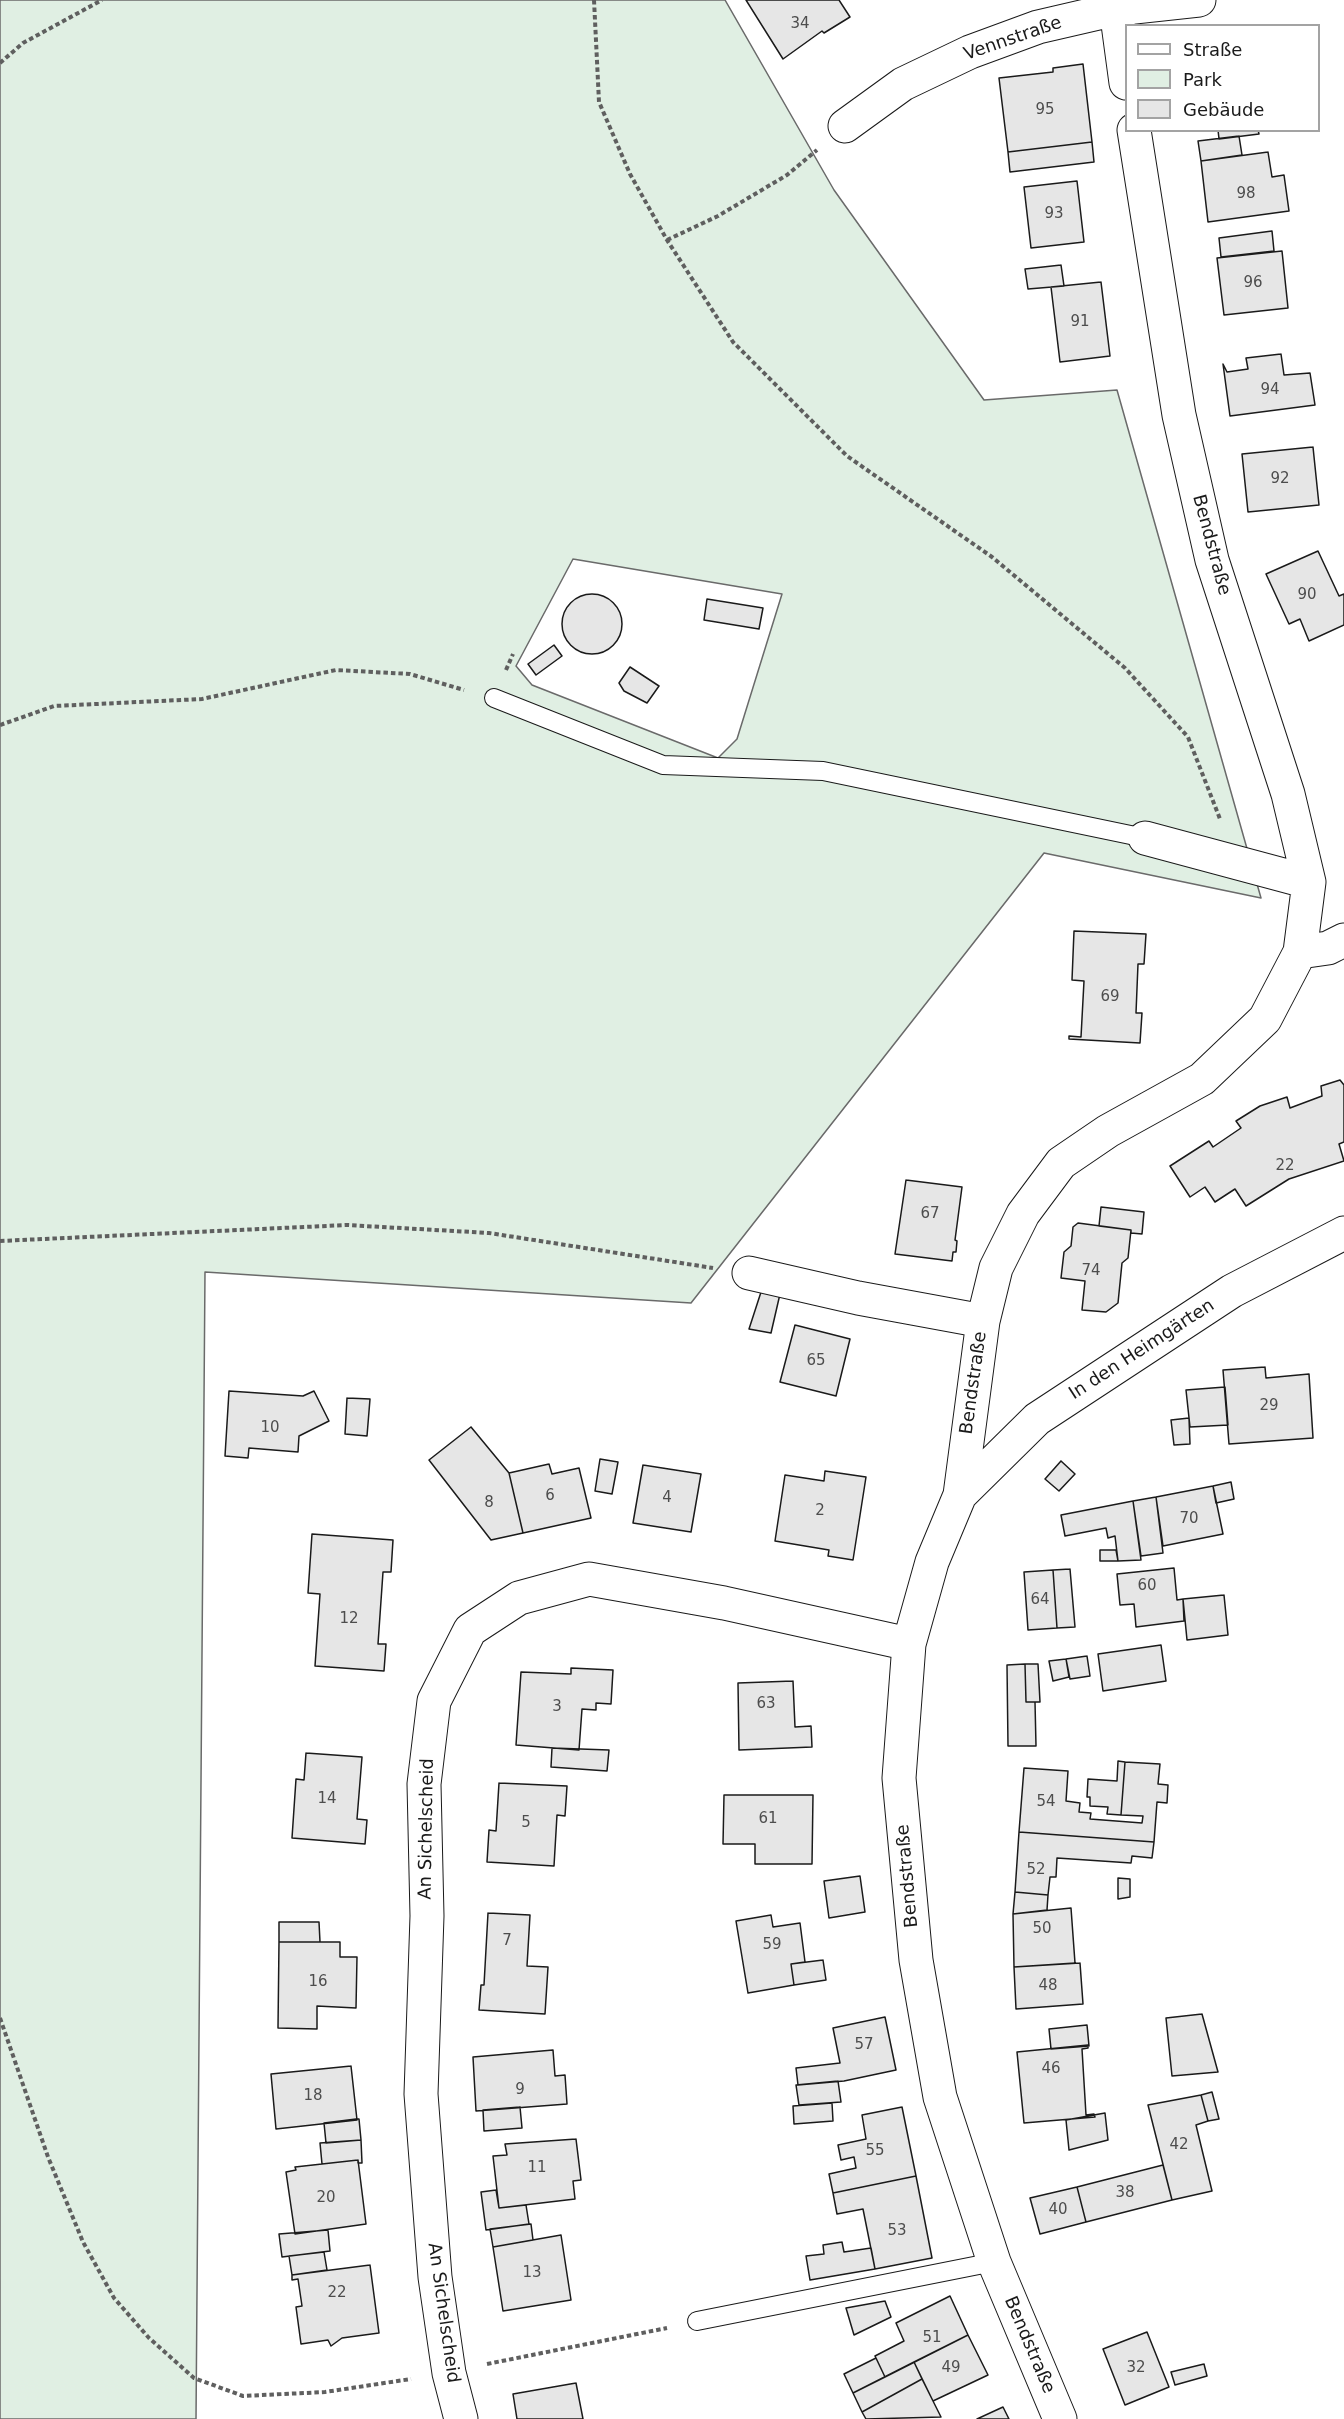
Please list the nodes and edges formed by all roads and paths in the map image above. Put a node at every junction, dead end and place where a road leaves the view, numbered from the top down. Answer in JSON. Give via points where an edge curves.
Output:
{"nodes":[{"id":1,"x":102,"y":0,"type":"edge"},
{"id":2,"x":594,"y":0,"type":"edge"},
{"id":3,"x":1199,"y":0,"type":"edge"},
{"id":4,"x":1116,"y":9,"type":"junction"},
{"id":5,"x":0,"y":63,"type":"edge"},
{"id":6,"x":1125,"y":75,"type":"edge"},
{"id":7,"x":845,"y":126,"type":"dead end"},
{"id":8,"x":1134,"y":132,"type":"edge"},
{"id":9,"x":787,"y":175,"type":"dead end"},
{"id":10,"x":667,"y":240,"type":"junction"},
{"id":11,"x":494,"y":698,"type":"joint"},
{"id":12,"x":0,"y":725,"type":"edge"},
{"id":13,"x":1145,"y":838,"type":"joint"},
{"id":14,"x":1234,"y":861,"type":"junction"},
{"id":15,"x":1309,"y":882,"type":"junction"},
{"id":16,"x":1344,"y":940,"type":"edge"},
{"id":17,"x":1300,"y":952,"type":"junction"},
{"id":18,"x":1344,"y":1233,"type":"edge"},
{"id":19,"x":0,"y":1241,"type":"edge"},
{"id":20,"x":748,"y":1273,"type":"joint"},
{"id":21,"x":982,"y":1321,"type":"junction"},
{"id":22,"x":960,"y":1496,"type":"junction"},
{"id":23,"x":909,"y":1644,"type":"junction"},
{"id":24,"x":0,"y":2018,"type":"edge"},
{"id":25,"x":994,"y":2262,"type":"junction"},
{"id":26,"x":697,"y":2321,"type":"joint"},
{"id":27,"x":449,"y":2373,"type":"junction"},
{"id":28,"x":461,"y":2419,"type":"edge"},
{"id":29,"x":1060,"y":2419,"type":"edge"}],
"edges":[{"from":1,"to":5,"type":"path","via":[[23,43]]},
{"from":2,"to":10,"type":"path","via":[[599,102],[630,174]]},
{"from":3,"to":4,"type":"street","name":"Vennstraße"},
{"from":4,"to":6,"type":"street"},
{"from":4,"to":7,"type":"street","name":"Vennstraße","via":[[1038,27],[970,52],[903,84]]},
{"from":8,"to":15,"type":"street","name":"Bendstraße","via":[[1179,415],[1207,538],[1288,794]]},
{"from":9,"to":10,"type":"path","via":[[718,216]]},
{"from":10,"to":14,"type":"path","via":[[733,342],[847,456],[992,557],[1132,676],[1188,737]]},
{"from":11,"to":12,"type":"path","via":[[410,674],[336,670],[202,699],[54,706]]},
{"from":11,"to":13,"type":"lane","via":[[663,765],[823,771]]},
{"from":13,"to":14,"type":"street"},
{"from":14,"to":15,"type":"street"},
{"from":15,"to":17,"type":"street","name":"Bendstraße"},
{"from":16,"to":17,"type":"street","via":[[1328,948]]},
{"from":17,"to":21,"type":"street","name":"Bendstraße","via":[[1264,1019],[1202,1079],[1108,1131],[1061,1163],[1023,1214],[996,1268]]},
{"from":18,"to":22,"type":"street","name":"In den Heimgärten","via":[[1232,1291],[1037,1419]]},
{"from":19,"to":20,"type":"path","via":[[347,1224],[489,1233]]},
{"from":20,"to":21,"type":"street","name":"Bendstraße"},
{"from":21,"to":22,"type":"street","name":"Bendstraße"},
{"from":22,"to":23,"type":"street","name":"Bendstraße","via":[[932,1562]]},
{"from":23,"to":25,"type":"street","name":"Bendstraße","via":[[899,1778],[916,1960],[940,2097]]},
{"from":23,"to":27,"type":"street","name":"An Sichelscheid","via":[[724,1603],[589,1579],[519,1598],[470,1630],[434,1701],[424,1784],[426,1916],[421,2094],[435,2277]]},
{"from":24,"to":27,"type":"path","via":[[48,2157],[88,2251],[114,2298],[148,2338],[194,2378],[243,2396],[325,2392]]},
{"from":25,"to":26,"type":"lane"},
{"from":25,"to":29,"type":"street","name":"Bendstraße"},
{"from":26,"to":27,"type":"path"},
{"from":27,"to":28,"type":"street","name":"An Sichelscheid"}]}
